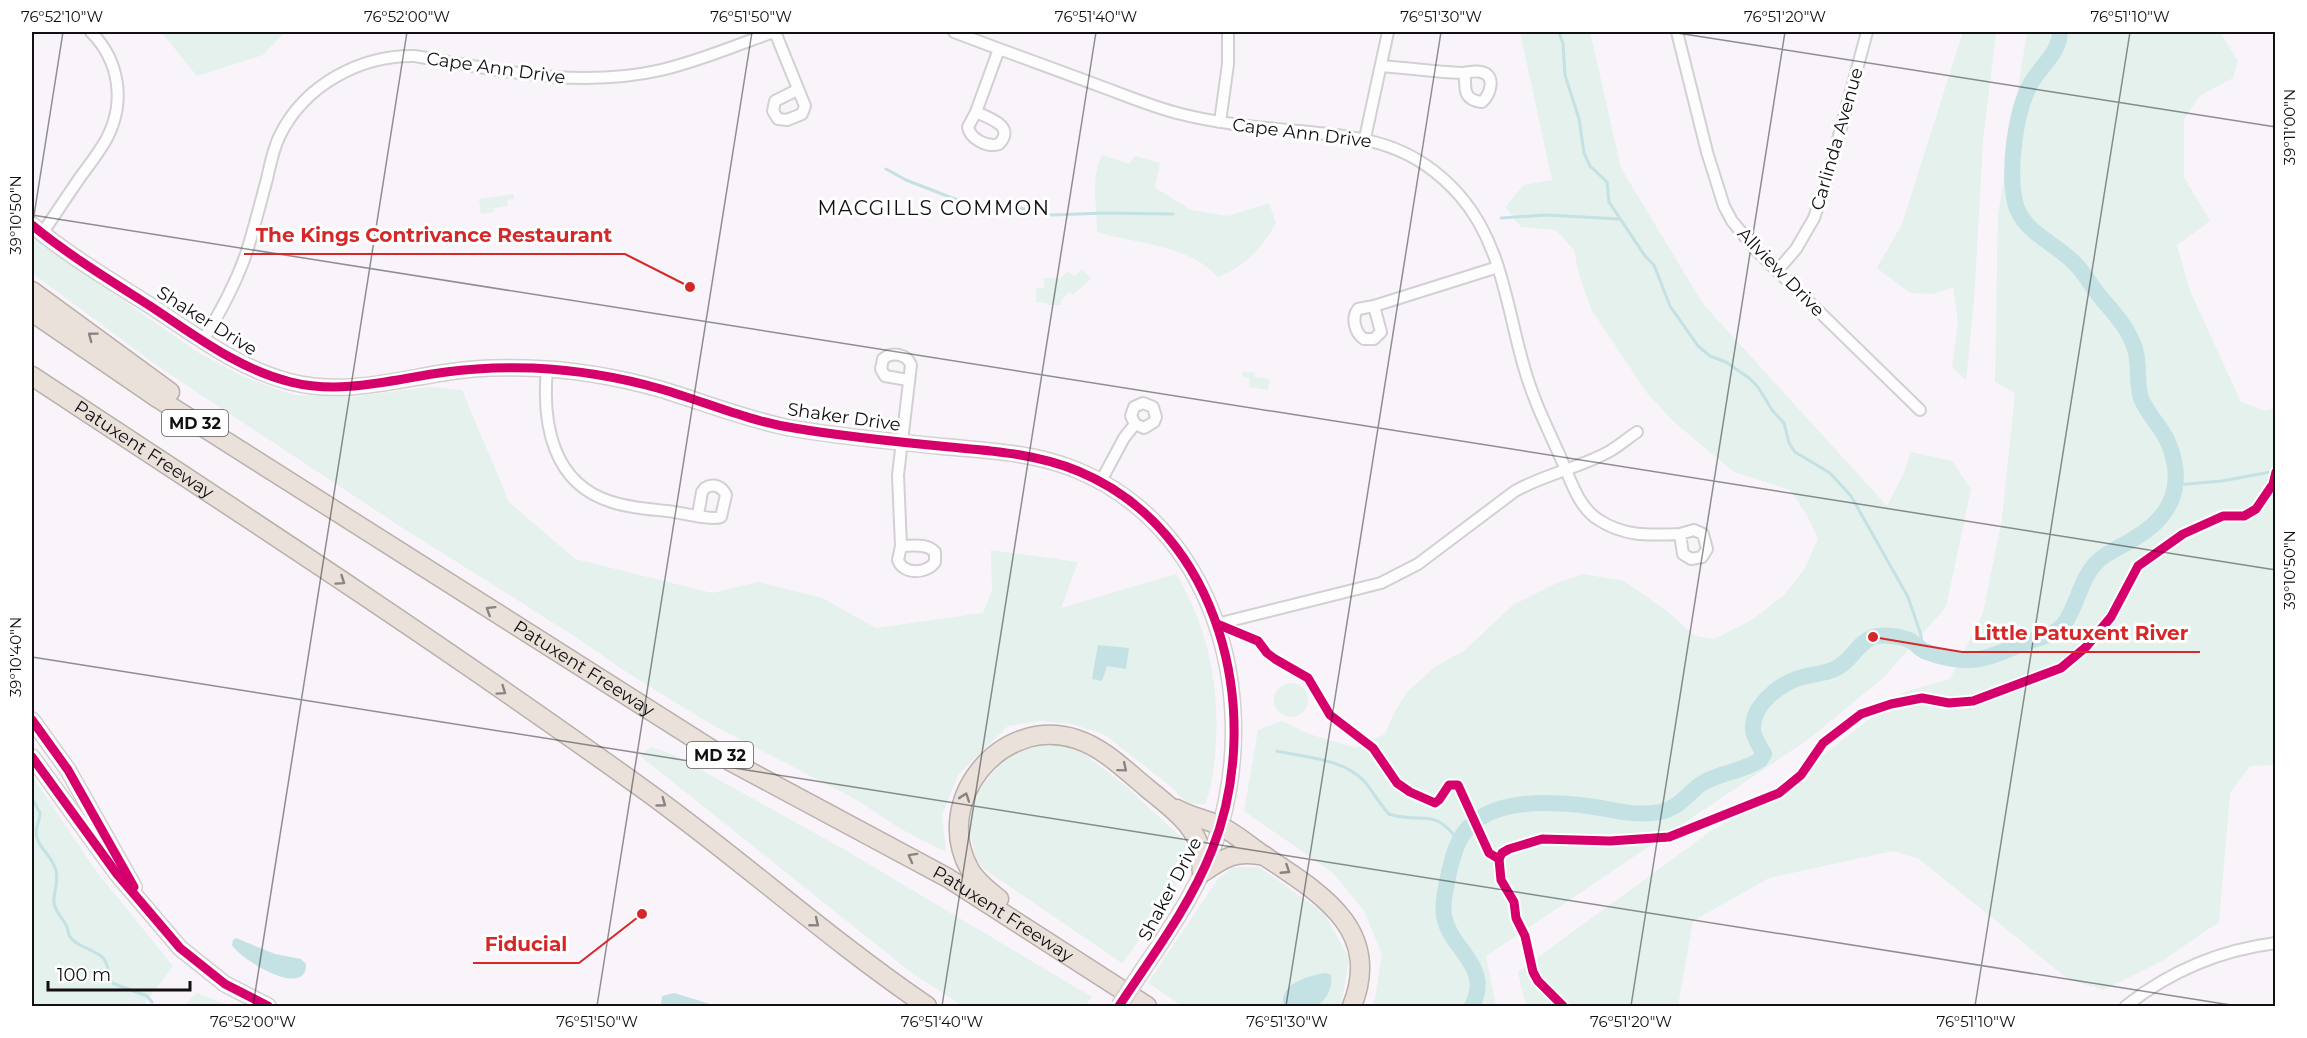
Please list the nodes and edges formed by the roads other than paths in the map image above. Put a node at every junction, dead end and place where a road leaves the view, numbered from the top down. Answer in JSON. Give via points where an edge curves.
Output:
{"nodes":[{"id":1,"x":91,"y":32,"type":"edge"},
{"id":2,"x":774,"y":32,"type":"edge"},
{"id":3,"x":954,"y":32,"type":"edge"},
{"id":4,"x":1228,"y":32,"type":"edge"},
{"id":5,"x":1388,"y":32,"type":"edge"},
{"id":6,"x":1677,"y":32,"type":"edge"},
{"id":7,"x":1867,"y":32,"type":"edge"},
{"id":8,"x":999,"y":49,"type":"junction"},
{"id":9,"x":1381,"y":66,"type":"junction"},
{"id":10,"x":1465,"y":73,"type":"dead end"},
{"id":11,"x":797,"y":90,"type":"dead end"},
{"id":12,"x":976,"y":112,"type":"dead end"},
{"id":13,"x":1220,"y":122,"type":"junction"},
{"id":14,"x":1365,"y":138,"type":"junction"},
{"id":15,"x":37,"y":230,"type":"edge"},
{"id":16,"x":1498,"y":267,"type":"junction"},
{"id":17,"x":1777,"y":271,"type":"junction"},
{"id":18,"x":32,"y":291,"type":"edge"},
{"id":19,"x":1374,"y":306,"type":"dead end"},
{"id":20,"x":32,"y":312,"type":"edge"},
{"id":21,"x":203,"y":340,"type":"junction"},
{"id":22,"x":547,"y":369,"type":"junction"},
{"id":23,"x":32,"y":376,"type":"edge"},
{"id":24,"x":908,"y":380,"type":"dead end"},
{"id":25,"x":32,"y":391,"type":"edge"},
{"id":26,"x":1920,"y":410,"type":"dead end"},
{"id":27,"x":1135,"y":424,"type":"dead end"},
{"id":28,"x":1637,"y":432,"type":"dead end"},
{"id":29,"x":902,"y":442,"type":"junction"},
{"id":30,"x":1566,"y":470,"type":"junction"},
{"id":31,"x":1101,"y":481,"type":"junction"},
{"id":32,"x":698,"y":515,"type":"dead end"},
{"id":33,"x":362,"y":529,"type":"junction"},
{"id":34,"x":1680,"y":534,"type":"dead end"},
{"id":35,"x":901,"y":546,"type":"dead end"},
{"id":36,"x":293,"y":548,"type":"junction"},
{"id":37,"x":1217,"y":624,"type":"junction"},
{"id":38,"x":32,"y":720,"type":"edge"},
{"id":39,"x":32,"y":757,"type":"edge"},
{"id":40,"x":1163,"y":801,"type":"junction"},
{"id":41,"x":1220,"y":826,"type":"junction"},
{"id":42,"x":1265,"y":856,"type":"junction"},
{"id":43,"x":1202,"y":873,"type":"junction"},
{"id":44,"x":141,"y":900,"type":"junction"},
{"id":45,"x":2276,"y":943,"type":"edge"},
{"id":46,"x":1085,"y":967,"type":"junction"},
{"id":47,"x":1137,"y":1004,"type":"edge"},
{"id":48,"x":268,"y":1006,"type":"edge"},
{"id":49,"x":927,"y":1006,"type":"edge"},
{"id":50,"x":1352,"y":1006,"type":"edge"},
{"id":51,"x":2126,"y":1006,"type":"edge"}],
"edges":[{"from":1,"to":15,"type":"street","via":[[103,45],[115,72],[115,118],[106,140]]},
{"from":2,"to":11,"type":"street"},
{"from":2,"to":21,"type":"street","name":"Cape Ann Drive","via":[[703,59],[619,77],[547,78],[415,56],[370,62],[338,75],[305,102],[280,136],[241,267]]},
{"from":3,"to":8,"type":"street","name":"Cape Ann Drive"},
{"from":4,"to":13,"type":"street"},
{"from":5,"to":9,"type":"street"},
{"from":6,"to":17,"type":"street","name":"Allview Drive","via":[[1709,162],[1724,206],[1744,236]]},
{"from":7,"to":17,"type":"street","name":"Carlinda Avenue","via":[[1814,218]]},
{"from":8,"to":12,"type":"street"},
{"from":8,"to":13,"type":"street","name":"Cape Ann Drive","via":[[1164,109]]},
{"from":9,"to":10,"type":"street"},
{"from":9,"to":14,"type":"street"},
{"from":13,"to":14,"type":"street","name":"Cape Ann Drive"},
{"from":14,"to":16,"type":"street","name":"Cape Ann Drive","via":[[1406,153],[1448,184],[1481,225]]},
{"from":15,"to":21,"type":"street","name":"Shaker Drive"},
{"from":16,"to":19,"type":"street"},
{"from":16,"to":30,"type":"street","name":"Cape Ann Drive","via":[[1525,370]]},
{"from":17,"to":26,"type":"street","name":"Allview Drive"},
{"from":33,"to":18,"type":"highway","one_way":true},
{"from":20,"to":33,"type":"highway","name":"Patuxent Freeway","number":"MD 32"},
{"from":21,"to":22,"type":"street","name":"Shaker Drive","via":[[265,375],[312,386],[358,387],[476,369]]},
{"from":22,"to":29,"type":"street","name":"Shaker Drive","via":[[633,382],[769,423]]},
{"from":22,"to":32,"type":"street","via":[[550,437],[563,464],[583,488],[597,497],[627,506]]},
{"from":23,"to":36,"type":"highway","name":"Patuxent Freeway","number":"MD 32"},
{"from":24,"to":29,"type":"street"},
{"from":25,"to":36,"type":"highway","via":[[127,452]]},
{"from":27,"to":31,"type":"street"},
{"from":28,"to":30,"type":"street","via":[[1611,450]]},
{"from":29,"to":31,"type":"street","name":"Shaker Drive","via":[[1029,456]]},
{"from":29,"to":35,"type":"street","via":[[898,490]]},
{"from":30,"to":34,"type":"street","name":"Cape Ann Drive","via":[[1582,503],[1596,519],[1622,532]]},
{"from":30,"to":37,"type":"street","via":[[1515,491],[1418,564],[1381,583]]},
{"from":31,"to":37,"type":"street","name":"Shaker Drive","via":[[1154,521],[1174,544],[1199,582]]},
{"from":46,"to":33,"type":"highway","name":"Patuxent Freeway","number":"MD 32","one_way":true,"via":[[948,878],[730,761]]},
{"from":36,"to":49,"type":"highway","name":"Patuxent Freeway","number":"MD 32","one_way":true,"via":[[637,784],[884,977]]},
{"from":37,"to":41,"type":"street","name":"Shaker Drive","via":[[1230,677],[1233,732],[1229,784]]},
{"from":38,"to":44,"type":"street","via":[[68,770]]},
{"from":39,"to":44,"type":"street","via":[[117,874]]},
{"from":40,"to":41,"type":"highway"},
{"from":40,"to":43,"type":"highway","via":[[1194,834]]},
{"from":46,"to":40,"type":"highway","one_way":true,"via":[[990,892],[971,872],[959,826],[972,780],[992,756],[1018,740],[1048,735],[1091,744]]},
{"from":41,"to":42,"type":"highway"},
{"from":41,"to":43,"type":"street","name":"Shaker Drive"},
{"from":42,"to":43,"type":"highway","via":[[1235,854]]},
{"from":42,"to":50,"type":"highway","one_way":true,"via":[[1332,904],[1346,922],[1359,963],[1358,988]]},
{"from":43,"to":47,"type":"street","name":"Shaker Drive","bridge":true,"via":[[1144,968]]},
{"from":44,"to":48,"type":"street","via":[[180,948],[201,966],[225,984]]},
{"from":45,"to":51,"type":"street","via":[[2202,962],[2164,979]]},
{"from":46,"to":47,"type":"highway","name":"Patuxent Freeway","number":"MD 32"}]}
